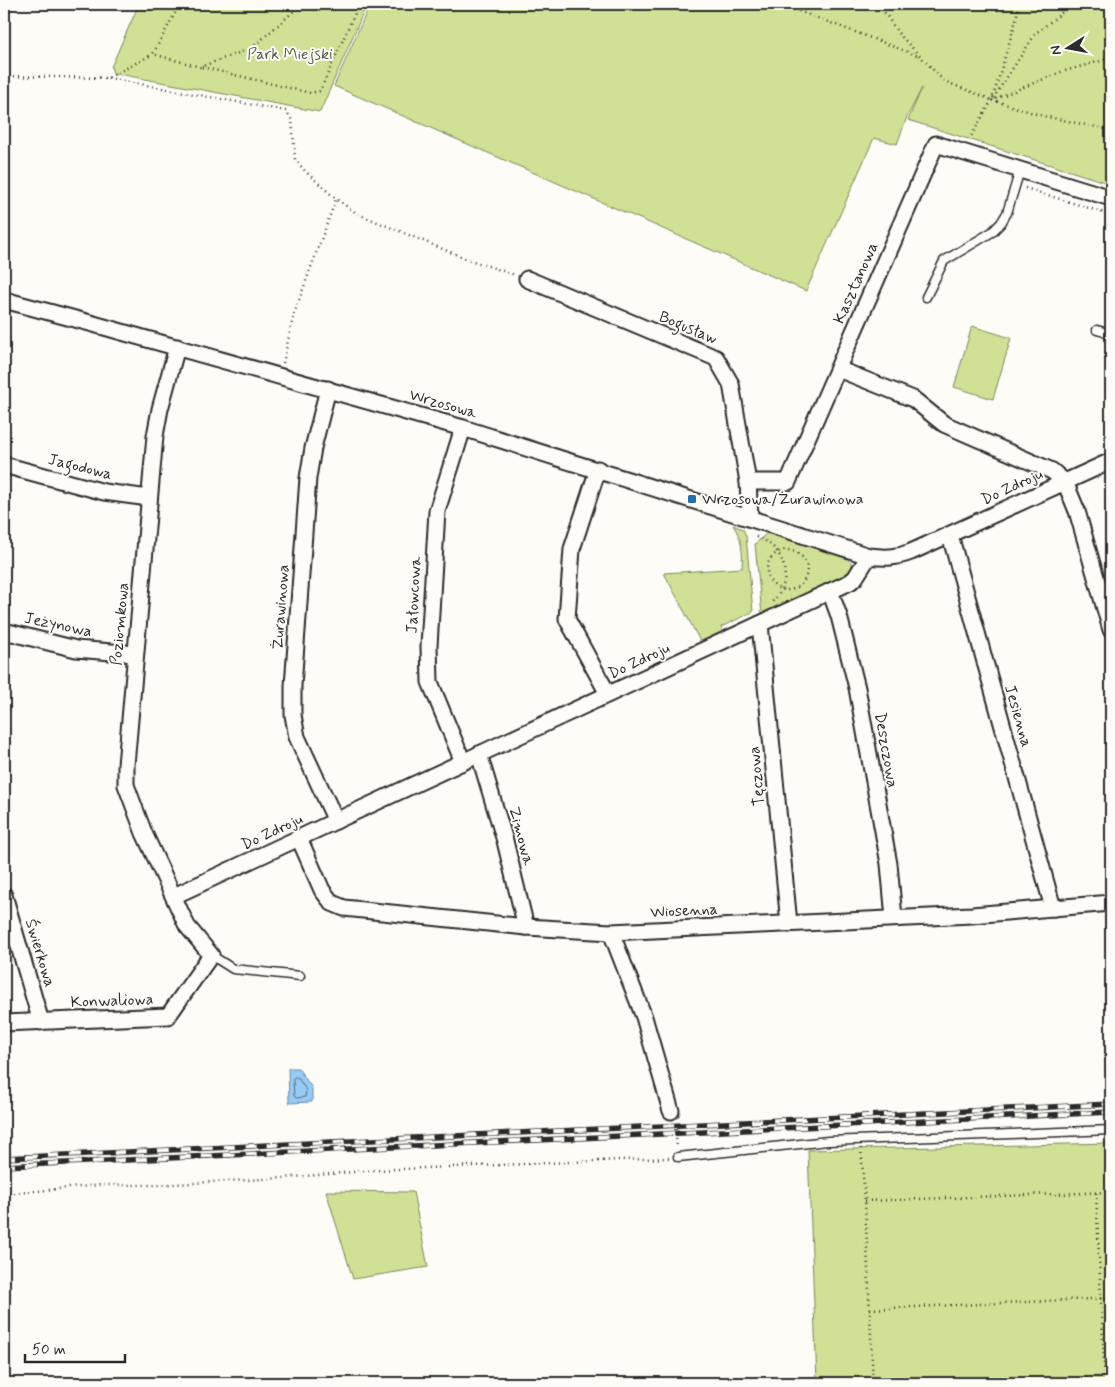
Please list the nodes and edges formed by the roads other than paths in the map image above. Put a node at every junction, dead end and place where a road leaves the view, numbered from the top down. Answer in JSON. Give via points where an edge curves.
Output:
{"nodes":[{"id":1,"x":1020,"y":170,"type":"junction"},
{"id":2,"x":1111,"y":198,"type":"edge"},
{"id":3,"x":527,"y":279,"type":"road end"},
{"id":4,"x":926,"y":297,"type":"dead end"},
{"id":5,"x":4,"y":300,"type":"edge"},
{"id":6,"x":1097,"y":330,"type":"dead end"},
{"id":7,"x":1111,"y":334,"type":"edge"},
{"id":8,"x":177,"y":347,"type":"junction"},
{"id":9,"x":838,"y":369,"type":"junction"},
{"id":10,"x":328,"y":389,"type":"junction"},
{"id":11,"x":463,"y":428,"type":"junction"},
{"id":12,"x":1111,"y":461,"type":"edge"},
{"id":13,"x":4,"y":465,"type":"edge"},
{"id":14,"x":598,"y":469,"type":"junction"},
{"id":15,"x":748,"y":482,"type":"junction"},
{"id":16,"x":1065,"y":482,"type":"junction"},
{"id":17,"x":149,"y":498,"type":"junction"},
{"id":18,"x":750,"y":518,"type":"junction"},
{"id":19,"x":950,"y":535,"type":"junction"},
{"id":20,"x":869,"y":556,"type":"junction"},
{"id":21,"x":830,"y":591,"type":"junction"},
{"id":22,"x":1110,"y":623,"type":"edge"},
{"id":23,"x":760,"y":624,"type":"junction"},
{"id":24,"x":4,"y":631,"type":"edge"},
{"id":25,"x":135,"y":654,"type":"junction"},
{"id":26,"x":608,"y":694,"type":"junction"},
{"id":27,"x":479,"y":754,"type":"junction"},
{"id":28,"x":463,"y":762,"type":"junction"},
{"id":29,"x":336,"y":821,"type":"junction"},
{"id":30,"x":299,"y":838,"type":"junction"},
{"id":31,"x":4,"y":895,"type":"edge"},
{"id":32,"x":174,"y":896,"type":"junction"},
{"id":33,"x":1111,"y":903,"type":"edge"},
{"id":34,"x":1053,"y":908,"type":"junction"},
{"id":35,"x":894,"y":918,"type":"junction"},
{"id":36,"x":789,"y":924,"type":"junction"},
{"id":37,"x":526,"y":927,"type":"junction"},
{"id":38,"x":611,"y":932,"type":"junction"},
{"id":39,"x":210,"y":955,"type":"junction"},
{"id":40,"x":300,"y":976,"type":"dead end"},
{"id":41,"x":41,"y":1022,"type":"junction"},
{"id":42,"x":4,"y":1023,"type":"edge"},
{"id":43,"x":671,"y":1111,"type":"road end"},
{"id":44,"x":1111,"y":1130,"type":"edge"},
{"id":45,"x":678,"y":1157,"type":"road end"}],
"edges":[{"from":1,"to":2,"type":"street","name":"Kasztanowa"},
{"from":1,"to":4,"type":"lane","via":[[1007,213],[1001,222],[992,232],[944,261]]},
{"from":1,"to":9,"type":"street","name":"Kasztanowa","via":[[936,144]]},
{"from":3,"to":15,"type":"street","name":"Bogusław","via":[[716,358],[731,384]]},
{"from":5,"to":8,"type":"street","name":"Wrzosowa"},
{"from":6,"to":7,"type":"lane"},
{"from":8,"to":10,"type":"street","name":"Wrzosowa"},
{"from":8,"to":17,"type":"street","name":"Poziomkowa","via":[[154,436]]},
{"from":9,"to":15,"type":"street","via":[[788,482]]},
{"from":9,"to":16,"type":"street","via":[[914,399],[944,424],[1052,471]]},
{"from":10,"to":11,"type":"street","name":"Wrzosowa"},
{"from":10,"to":29,"type":"street","name":"Żurawinowa","via":[[308,478],[293,715],[297,737]]},
{"from":11,"to":14,"type":"street","name":"Wrzosowa"},
{"from":11,"to":28,"type":"street","name":"Jałowcowa","via":[[437,511],[429,646],[430,682]]},
{"from":12,"to":16,"type":"street","name":"Do Zdroju"},
{"from":13,"to":17,"type":"street","name":"Jagodowa","via":[[104,492]]},
{"from":14,"to":18,"type":"street","name":"Wrzosowa"},
{"from":14,"to":26,"type":"street","via":[[572,549],[568,619]]},
{"from":15,"to":18,"type":"street","name":"Bogusław"},
{"from":16,"to":19,"type":"street","name":"Do Zdroju"},
{"from":16,"to":22,"type":"street","via":[[1077,511]]},
{"from":17,"to":25,"type":"street","name":"Poziomkowa"},
{"from":18,"to":20,"type":"street","name":"Wrzosowa"},
{"from":19,"to":20,"type":"street","name":"Do Zdroju","via":[[900,556]]},
{"from":19,"to":34,"type":"street","name":"Jesienna"},
{"from":20,"to":21,"type":"street","name":"Do Zdroju","via":[[856,578]]},
{"from":21,"to":23,"type":"street","name":"Do Zdroju"},
{"from":21,"to":35,"type":"street","name":"Deszczowa","via":[[857,688],[889,864]]},
{"from":23,"to":26,"type":"street","name":"Do Zdroju"},
{"from":23,"to":36,"type":"street","name":"Tęczowa"},
{"from":24,"to":25,"type":"street","name":"Jeżynowa","via":[[76,649]]},
{"from":25,"to":32,"type":"street","name":"Poziomkowa","via":[[126,785],[144,833]]},
{"from":26,"to":27,"type":"street","name":"Do Zdroju"},
{"from":27,"to":28,"type":"street","name":"Do Zdroju"},
{"from":27,"to":37,"type":"street","name":"Zimowa"},
{"from":28,"to":29,"type":"street","name":"Do Zdroju"},
{"from":29,"to":30,"type":"street","name":"Do Zdroju"},
{"from":30,"to":32,"type":"street","name":"Do Zdroju"},
{"from":30,"to":37,"type":"street","name":"Wiosenna","via":[[322,890],[332,903],[344,908]]},
{"from":31,"to":41,"type":"street","name":"Świerkowa"},
{"from":32,"to":39,"type":"street","via":[[187,926]]},
{"from":33,"to":34,"type":"street","name":"Wiosenna"},
{"from":34,"to":35,"type":"street","name":"Wiosenna"},
{"from":35,"to":36,"type":"street","name":"Wiosenna"},
{"from":36,"to":38,"type":"street","name":"Wiosenna"},
{"from":37,"to":38,"type":"street","name":"Wiosenna"},
{"from":38,"to":43,"type":"street","via":[[644,1017]]},
{"from":39,"to":40,"type":"lane","via":[[233,969]]},
{"from":39,"to":41,"type":"street","name":"Konwaliowa","via":[[168,1016]]},
{"from":41,"to":42,"type":"street","name":"Konwaliowa"},
{"from":44,"to":45,"type":"lane","via":[[860,1139]]}]}
